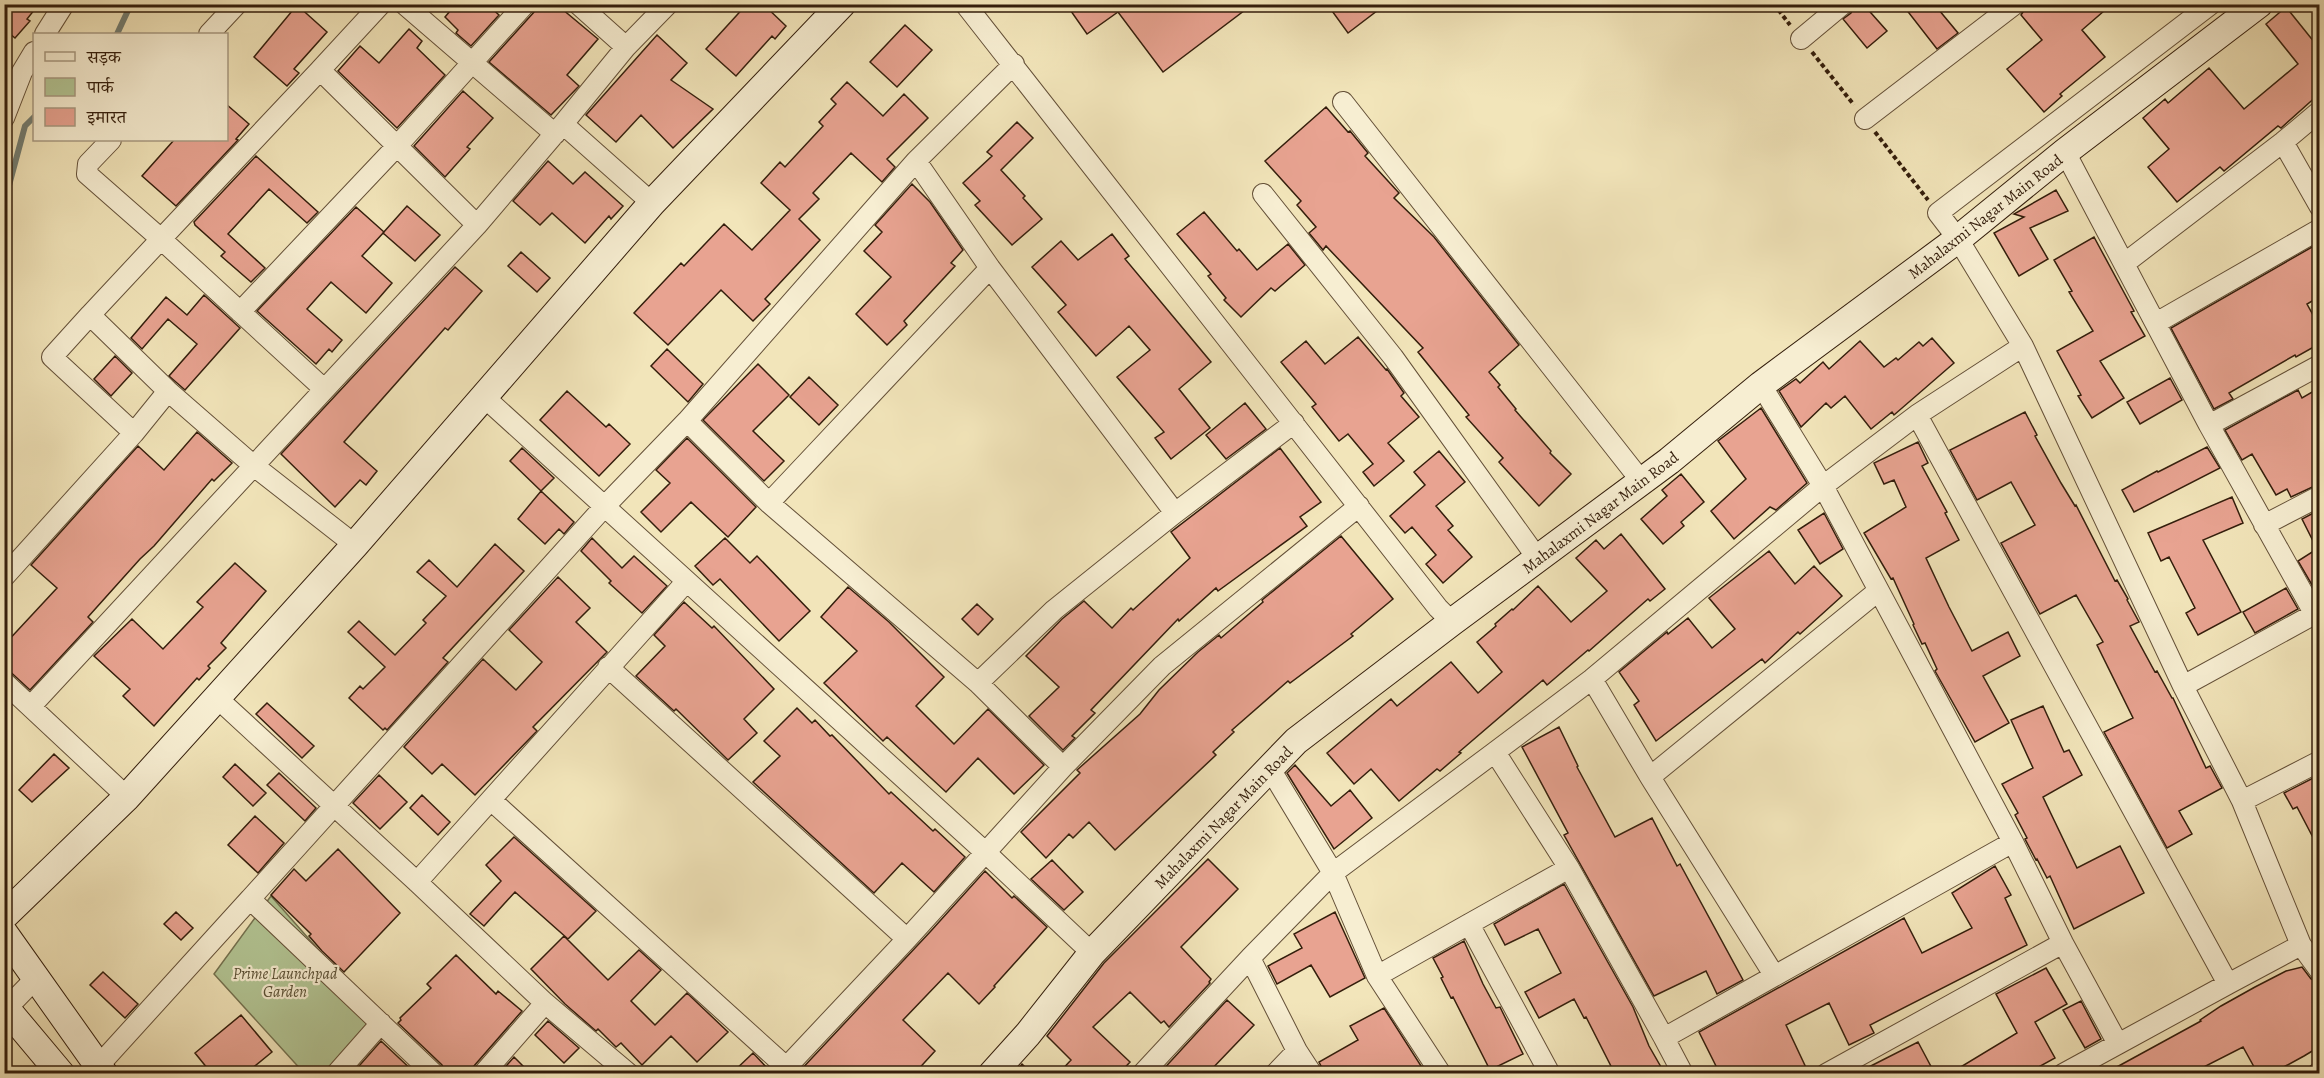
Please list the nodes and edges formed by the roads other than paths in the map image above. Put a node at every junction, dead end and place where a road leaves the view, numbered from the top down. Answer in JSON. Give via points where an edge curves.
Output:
{"nodes":[{"id":1,"x":64,"y":4,"type":"edge"},
{"id":2,"x":237,"y":4,"type":"edge"},
{"id":3,"x":381,"y":4,"type":"edge"},
{"id":4,"x":404,"y":4,"type":"edge"},
{"id":5,"x":525,"y":4,"type":"edge"},
{"id":6,"x":578,"y":4,"type":"edge"},
{"id":7,"x":668,"y":4,"type":"edge"},
{"id":8,"x":842,"y":4,"type":"edge"},
{"id":9,"x":965,"y":4,"type":"edge"},
{"id":10,"x":1843,"y":4,"type":"edge"},
{"id":11,"x":2015,"y":4,"type":"edge"},
{"id":12,"x":2211,"y":4,"type":"edge"},
{"id":13,"x":2259,"y":4,"type":"edge"},
{"id":14,"x":46,"y":33,"type":"edge"},
{"id":15,"x":210,"y":33,"type":"edge"},
{"id":16,"x":1801,"y":39,"type":"dead end"},
{"id":17,"x":626,"y":48,"type":"junction"},
{"id":18,"x":33,"y":54,"type":"edge"},
{"id":19,"x":472,"y":63,"type":"junction"},
{"id":20,"x":1014,"y":64,"type":"junction"},
{"id":21,"x":320,"y":70,"type":"junction"},
{"id":22,"x":1343,"y":102,"type":"dead end"},
{"id":23,"x":2319,"y":111,"type":"edge"},
{"id":24,"x":4,"y":118,"type":"edge"},
{"id":25,"x":1865,"y":119,"type":"dead end"},
{"id":26,"x":559,"y":129,"type":"junction"},
{"id":27,"x":110,"y":141,"type":"edge"},
{"id":28,"x":2283,"y":142,"type":"junction"},
{"id":29,"x":397,"y":146,"type":"junction"},
{"id":30,"x":2065,"y":152,"type":"junction"},
{"id":31,"x":916,"y":161,"type":"junction"},
{"id":32,"x":1263,"y":194,"type":"dead end"},
{"id":33,"x":652,"y":203,"type":"junction"},
{"id":34,"x":2319,"y":207,"type":"edge"},
{"id":35,"x":477,"y":225,"type":"junction"},
{"id":36,"x":2319,"y":228,"type":"edge"},
{"id":37,"x":161,"y":239,"type":"junction"},
{"id":38,"x":1958,"y":239,"type":"junction"},
{"id":39,"x":2125,"y":263,"type":"junction"},
{"id":40,"x":990,"y":268,"type":"junction"},
{"id":41,"x":240,"y":312,"type":"junction"},
{"id":42,"x":90,"y":315,"type":"junction"},
{"id":43,"x":2156,"y":323,"type":"junction"},
{"id":44,"x":2023,"y":346,"type":"junction"},
{"id":45,"x":2319,"y":365,"type":"edge"},
{"id":46,"x":1761,"y":385,"type":"junction"},
{"id":47,"x":324,"y":389,"type":"junction"},
{"id":48,"x":168,"y":391,"type":"junction"},
{"id":49,"x":483,"y":396,"type":"junction"},
{"id":50,"x":1917,"y":415,"type":"junction"},
{"id":51,"x":687,"y":421,"type":"junction"},
{"id":52,"x":1294,"y":423,"type":"junction"},
{"id":53,"x":2209,"y":425,"type":"junction"},
{"id":54,"x":134,"y":433,"type":"junction"},
{"id":55,"x":254,"y":466,"type":"junction"},
{"id":56,"x":1642,"y":482,"type":"junction"},
{"id":57,"x":1823,"y":486,"type":"junction"},
{"id":58,"x":2319,"y":496,"type":"edge"},
{"id":59,"x":769,"y":503,"type":"junction"},
{"id":60,"x":1359,"y":506,"type":"junction"},
{"id":61,"x":604,"y":507,"type":"junction"},
{"id":62,"x":1174,"y":513,"type":"junction"},
{"id":63,"x":2264,"y":525,"type":"junction"},
{"id":64,"x":354,"y":545,"type":"junction"},
{"id":65,"x":1538,"y":559,"type":"junction"},
{"id":66,"x":4,"y":577,"type":"edge"},
{"id":67,"x":687,"y":582,"type":"junction"},
{"id":68,"x":1878,"y":591,"type":"junction"},
{"id":69,"x":2317,"y":612,"type":"edge"},
{"id":70,"x":1452,"y":622,"type":"junction"},
{"id":71,"x":608,"y":667,"type":"junction"},
{"id":72,"x":1592,"y":679,"type":"junction"},
{"id":73,"x":4,"y":682,"type":"edge"},
{"id":74,"x":978,"y":683,"type":"junction"},
{"id":75,"x":2183,"y":686,"type":"junction"},
{"id":76,"x":216,"y":697,"type":"junction"},
{"id":77,"x":32,"y":705,"type":"junction"},
{"id":78,"x":1495,"y":752,"type":"junction"},
{"id":79,"x":2319,"y":761,"type":"edge"},
{"id":80,"x":1063,"y":767,"type":"junction"},
{"id":81,"x":1269,"y":767,"type":"junction"},
{"id":82,"x":1650,"y":777,"type":"junction"},
{"id":83,"x":128,"y":797,"type":"junction"},
{"id":84,"x":491,"y":800,"type":"junction"},
{"id":85,"x":2242,"y":801,"type":"junction"},
{"id":86,"x":336,"y":807,"type":"junction"},
{"id":87,"x":2013,"y":842,"type":"junction"},
{"id":88,"x":985,"y":852,"type":"junction"},
{"id":89,"x":1569,"y":868,"type":"junction"},
{"id":90,"x":1333,"y":873,"type":"junction"},
{"id":91,"x":417,"y":882,"type":"junction"},
{"id":92,"x":250,"y":900,"type":"junction"},
{"id":93,"x":5,"y":918,"type":"edge"},
{"id":94,"x":1469,"y":924,"type":"junction"},
{"id":95,"x":908,"y":939,"type":"junction"},
{"id":96,"x":2063,"y":943,"type":"junction"},
{"id":97,"x":2301,"y":945,"type":"junction"},
{"id":98,"x":1092,"y":953,"type":"junction"},
{"id":99,"x":1250,"y":958,"type":"junction"},
{"id":100,"x":2319,"y":971,"type":"edge"},
{"id":101,"x":1774,"y":975,"type":"junction"},
{"id":102,"x":1377,"y":976,"type":"junction"},
{"id":103,"x":36,"y":978,"type":"junction"},
{"id":104,"x":2228,"y":984,"type":"junction"},
{"id":105,"x":545,"y":1003,"type":"junction"},
{"id":106,"x":5,"y":1008,"type":"edge"},
{"id":107,"x":381,"y":1023,"type":"junction"},
{"id":108,"x":1664,"y":1038,"type":"junction"},
{"id":109,"x":2118,"y":1044,"type":"junction"},
{"id":110,"x":1297,"y":1051,"type":"junction"},
{"id":111,"x":783,"y":1070,"type":"edge"},
{"id":112,"x":97,"y":1071,"type":"edge"},
{"id":113,"x":628,"y":1073,"type":"edge"},
{"id":114,"x":1440,"y":1073,"type":"edge"},
{"id":115,"x":61,"y":1074,"type":"edge"},
{"id":116,"x":336,"y":1074,"type":"edge"},
{"id":117,"x":434,"y":1074,"type":"edge"},
{"id":118,"x":483,"y":1074,"type":"edge"},
{"id":119,"x":992,"y":1074,"type":"edge"},
{"id":120,"x":1142,"y":1074,"type":"edge"},
{"id":121,"x":1275,"y":1074,"type":"edge"},
{"id":122,"x":1312,"y":1074,"type":"edge"},
{"id":123,"x":1550,"y":1074,"type":"edge"},
{"id":124,"x":1683,"y":1074,"type":"edge"},
{"id":125,"x":1826,"y":1074,"type":"edge"},
{"id":126,"x":2063,"y":1074,"type":"edge"}],
"edges":[{"from":1,"to":14,"type":"street"},
{"from":2,"to":15,"type":"street"},
{"from":3,"to":21,"type":"street"},
{"from":4,"to":19,"type":"street"},
{"from":5,"to":19,"type":"street"},
{"from":6,"to":17,"type":"street"},
{"from":7,"to":17,"type":"street"},
{"from":8,"to":33,"type":"street"},
{"from":9,"to":20,"type":"street"},
{"from":10,"to":16,"type":"street"},
{"from":11,"to":25,"type":"street"},
{"from":12,"to":38,"type":"street","via":[[1938,213]]},
{"from":13,"to":30,"type":"street","name":"Mahalaxmi Nagar Main Road"},
{"from":17,"to":26,"type":"street"},
{"from":18,"to":24,"type":"street"},
{"from":19,"to":26,"type":"street"},
{"from":19,"to":29,"type":"street"},
{"from":20,"to":31,"type":"street"},
{"from":20,"to":52,"type":"street"},
{"from":21,"to":29,"type":"street"},
{"from":21,"to":37,"type":"street"},
{"from":22,"to":56,"type":"street"},
{"from":23,"to":28,"type":"street"},
{"from":26,"to":33,"type":"street"},
{"from":26,"to":35,"type":"street"},
{"from":27,"to":37,"type":"street","via":[[88,164],[87,174]]},
{"from":28,"to":34,"type":"street"},
{"from":28,"to":39,"type":"street"},
{"from":29,"to":35,"type":"street"},
{"from":29,"to":41,"type":"street"},
{"from":30,"to":38,"type":"street","name":"Mahalaxmi Nagar Main Road"},
{"from":30,"to":39,"type":"street"},
{"from":31,"to":40,"type":"street"},
{"from":31,"to":51,"type":"street"},
{"from":32,"to":65,"type":"street","via":[[1393,357]]},
{"from":33,"to":49,"type":"street"},
{"from":35,"to":47,"type":"street"},
{"from":36,"to":43,"type":"street"},
{"from":37,"to":41,"type":"street"},
{"from":37,"to":42,"type":"street"},
{"from":38,"to":44,"type":"street"},
{"from":38,"to":46,"type":"street","name":"Mahalaxmi Nagar Main Road"},
{"from":39,"to":43,"type":"street"},
{"from":40,"to":59,"type":"street"},
{"from":40,"to":62,"type":"street"},
{"from":41,"to":47,"type":"street"},
{"from":42,"to":48,"type":"street"},
{"from":42,"to":54,"type":"street","via":[[52,357]]},
{"from":43,"to":53,"type":"street"},
{"from":44,"to":50,"type":"street"},
{"from":44,"to":75,"type":"street"},
{"from":45,"to":53,"type":"street"},
{"from":46,"to":56,"type":"street","name":"Mahalaxmi Nagar Main Road"},
{"from":46,"to":57,"type":"street"},
{"from":47,"to":55,"type":"street"},
{"from":48,"to":54,"type":"street"},
{"from":48,"to":55,"type":"street"},
{"from":49,"to":61,"type":"street"},
{"from":49,"to":64,"type":"street"},
{"from":50,"to":57,"type":"street"},
{"from":50,"to":104,"type":"street"},
{"from":51,"to":59,"type":"street"},
{"from":51,"to":61,"type":"street"},
{"from":52,"to":60,"type":"street"},
{"from":52,"to":62,"type":"street"},
{"from":53,"to":63,"type":"street"},
{"from":54,"to":66,"type":"street"},
{"from":55,"to":64,"type":"street"},
{"from":55,"to":77,"type":"street"},
{"from":56,"to":65,"type":"street","name":"Mahalaxmi Nagar Main Road"},
{"from":57,"to":68,"type":"street"},
{"from":57,"to":72,"type":"street"},
{"from":58,"to":63,"type":"street"},
{"from":59,"to":74,"type":"street"},
{"from":60,"to":70,"type":"street"},
{"from":60,"to":80,"type":"street","via":[[1162,666]]},
{"from":61,"to":67,"type":"street"},
{"from":61,"to":86,"type":"street"},
{"from":62,"to":74,"type":"street","via":[[1054,610]]},
{"from":63,"to":69,"type":"street"},
{"from":64,"to":76,"type":"street"},
{"from":65,"to":70,"type":"street","name":"Mahalaxmi Nagar Main Road"},
{"from":67,"to":71,"type":"street"},
{"from":67,"to":88,"type":"street"},
{"from":68,"to":82,"type":"street"},
{"from":68,"to":87,"type":"street"},
{"from":69,"to":75,"type":"street"},
{"from":70,"to":81,"type":"street","name":"Mahalaxmi Nagar Main Road","via":[[1296,741]]},
{"from":71,"to":84,"type":"street"},
{"from":71,"to":95,"type":"street"},
{"from":72,"to":78,"type":"street"},
{"from":72,"to":82,"type":"street"},
{"from":73,"to":77,"type":"street"},
{"from":74,"to":80,"type":"street"},
{"from":75,"to":85,"type":"street"},
{"from":76,"to":83,"type":"street"},
{"from":76,"to":86,"type":"street"},
{"from":77,"to":83,"type":"street"},
{"from":78,"to":89,"type":"street"},
{"from":78,"to":90,"type":"street"},
{"from":79,"to":85,"type":"street"},
{"from":80,"to":88,"type":"street"},
{"from":81,"to":90,"type":"street"},
{"from":81,"to":98,"type":"street","name":"Mahalaxmi Nagar Main Road"},
{"from":82,"to":101,"type":"street"},
{"from":83,"to":93,"type":"street"},
{"from":84,"to":91,"type":"street"},
{"from":84,"to":111,"type":"street"},
{"from":85,"to":97,"type":"street"},
{"from":86,"to":91,"type":"street"},
{"from":86,"to":92,"type":"street"},
{"from":87,"to":96,"type":"street"},
{"from":87,"to":101,"type":"street"},
{"from":88,"to":95,"type":"street"},
{"from":88,"to":98,"type":"street"},
{"from":89,"to":94,"type":"street"},
{"from":89,"to":108,"type":"street"},
{"from":90,"to":99,"type":"street"},
{"from":90,"to":102,"type":"street"},
{"from":91,"to":105,"type":"street"},
{"from":92,"to":107,"type":"street"},
{"from":92,"to":112,"type":"street"},
{"from":93,"to":103,"type":"street"},
{"from":94,"to":102,"type":"street"},
{"from":94,"to":123,"type":"street"},
{"from":95,"to":111,"type":"street"},
{"from":96,"to":109,"type":"street"},
{"from":96,"to":125,"type":"street"},
{"from":97,"to":100,"type":"street"},
{"from":97,"to":104,"type":"street"},
{"from":98,"to":119,"type":"street","name":"Mahalaxmi Nagar Main Road"},
{"from":99,"to":110,"type":"street"},
{"from":99,"to":120,"type":"street"},
{"from":101,"to":108,"type":"street"},
{"from":102,"to":114,"type":"street"},
{"from":103,"to":106,"type":"street"},
{"from":103,"to":112,"type":"street"},
{"from":104,"to":109,"type":"street"},
{"from":105,"to":113,"type":"street"},
{"from":105,"to":118,"type":"street"},
{"from":106,"to":115,"type":"street"},
{"from":107,"to":116,"type":"street"},
{"from":107,"to":117,"type":"street"},
{"from":108,"to":124,"type":"street"},
{"from":109,"to":126,"type":"street"},
{"from":110,"to":121,"type":"street"},
{"from":110,"to":122,"type":"street"}]}
